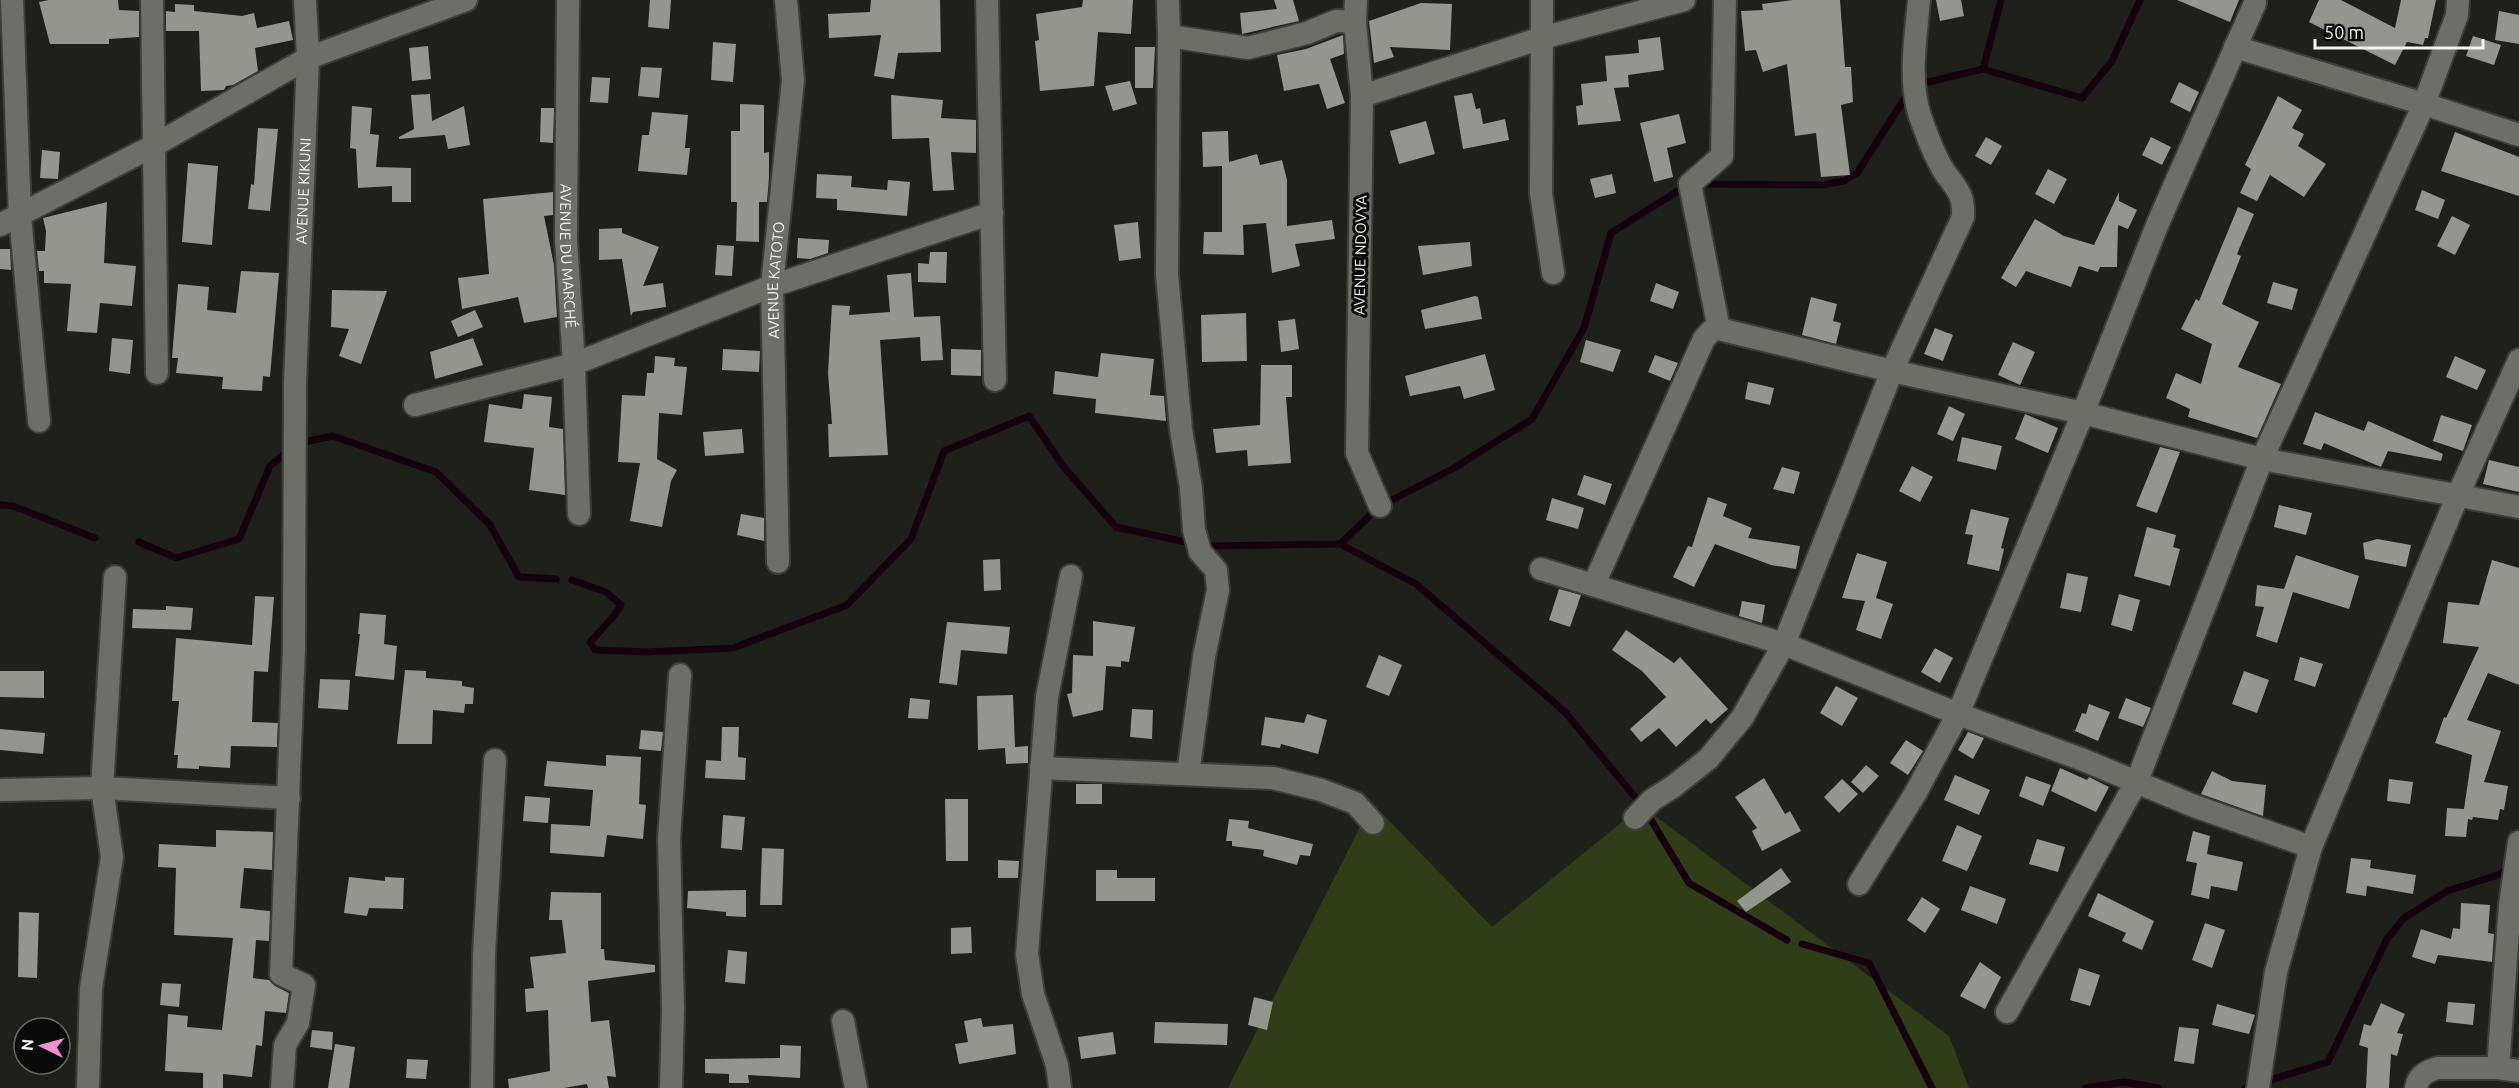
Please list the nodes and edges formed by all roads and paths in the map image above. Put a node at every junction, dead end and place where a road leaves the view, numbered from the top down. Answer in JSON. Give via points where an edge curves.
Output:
{"nodes":[{"id":1,"x":12,"y":0,"type":"edge"},
{"id":2,"x":152,"y":0,"type":"edge"},
{"id":3,"x":304,"y":0,"type":"edge"},
{"id":4,"x":466,"y":0,"type":"edge"},
{"id":5,"x":568,"y":0,"type":"edge"},
{"id":6,"x":786,"y":0,"type":"edge"},
{"id":7,"x":987,"y":0,"type":"edge"},
{"id":8,"x":1168,"y":0,"type":"edge"},
{"id":9,"x":1542,"y":0,"type":"edge"},
{"id":10,"x":1684,"y":0,"type":"edge"},
{"id":11,"x":1725,"y":0,"type":"edge"},
{"id":12,"x":1919,"y":0,"type":"edge"},
{"id":13,"x":2458,"y":0,"type":"edge"},
{"id":14,"x":2255,"y":3,"type":"dead end"},
{"id":15,"x":1355,"y":11,"type":"edge"},
{"id":16,"x":1169,"y":36,"type":"junction"},
{"id":17,"x":1542,"y":38,"type":"junction"},
{"id":18,"x":2235,"y":47,"type":"junction"},
{"id":19,"x":308,"y":58,"type":"junction"},
{"id":20,"x":1362,"y":96,"type":"junction"},
{"id":21,"x":2424,"y":104,"type":"junction"},
{"id":22,"x":2519,"y":135,"type":"edge"},
{"id":23,"x":153,"y":146,"type":"junction"},
{"id":24,"x":992,"y":213,"type":"junction"},
{"id":25,"x":10,"y":221,"type":"edge"},
{"id":26,"x":1553,"y":273,"type":"dead end"},
{"id":27,"x":772,"y":286,"type":"junction"},
{"id":28,"x":1719,"y":329,"type":"junction"},
{"id":29,"x":2519,"y":360,"type":"edge"},
{"id":30,"x":574,"y":364,"type":"junction"},
{"id":31,"x":1892,"y":371,"type":"junction"},
{"id":32,"x":157,"y":373,"type":"dead end"},
{"id":33,"x":994,"y":380,"type":"dead end"},
{"id":34,"x":415,"y":405,"type":"dead end"},
{"id":35,"x":2083,"y":413,"type":"junction"},
{"id":36,"x":39,"y":421,"type":"dead end"},
{"id":37,"x":2262,"y":459,"type":"junction"},
{"id":38,"x":2458,"y":495,"type":"junction"},
{"id":39,"x":1380,"y":506,"type":"dead end"},
{"id":40,"x":2519,"y":507,"type":"edge"},
{"id":41,"x":579,"y":514,"type":"dead end"},
{"id":42,"x":778,"y":562,"type":"dead end"},
{"id":43,"x":1541,"y":569,"type":"dead end"},
{"id":44,"x":1071,"y":576,"type":"dead end"},
{"id":45,"x":115,"y":577,"type":"dead end"},
{"id":46,"x":1594,"y":584,"type":"junction"},
{"id":47,"x":1784,"y":644,"type":"junction"},
{"id":48,"x":680,"y":675,"type":"dead end"},
{"id":49,"x":1958,"y":714,"type":"junction"},
{"id":50,"x":495,"y":760,"type":"dead end"},
{"id":51,"x":1041,"y":768,"type":"junction"},
{"id":52,"x":1188,"y":774,"type":"junction"},
{"id":53,"x":2137,"y":781,"type":"junction"},
{"id":54,"x":102,"y":788,"type":"junction"},
{"id":55,"x":0,"y":790,"type":"edge"},
{"id":56,"x":289,"y":798,"type":"junction"},
{"id":57,"x":1635,"y":818,"type":"dead end"},
{"id":58,"x":1373,"y":823,"type":"dead end"},
{"id":59,"x":2519,"y":842,"type":"edge"},
{"id":60,"x":2311,"y":847,"type":"junction"},
{"id":61,"x":1859,"y":884,"type":"dead end"},
{"id":62,"x":2007,"y":1012,"type":"dead end"},
{"id":63,"x":843,"y":1021,"type":"dead end"},
{"id":64,"x":2509,"y":1070,"type":"edge"},
{"id":65,"x":2258,"y":1083,"type":"edge"},
{"id":66,"x":88,"y":1088,"type":"edge"},
{"id":67,"x":282,"y":1088,"type":"edge"},
{"id":68,"x":482,"y":1088,"type":"edge"},
{"id":69,"x":671,"y":1088,"type":"edge"},
{"id":70,"x":856,"y":1088,"type":"edge"},
{"id":71,"x":1060,"y":1088,"type":"edge"},
{"id":72,"x":2416,"y":1088,"type":"edge"}],
"edges":[{"from":1,"to":25,"type":"street"},
{"from":2,"to":23,"type":"street"},
{"from":3,"to":19,"type":"street","name":"AVENUE KIKUNI"},
{"from":4,"to":19,"type":"street"},
{"from":5,"to":30,"type":"street","name":"AVENUE DU MARCHÉ","via":[[566,240]]},
{"from":6,"to":27,"type":"street","name":"AVENUE KATOTO","via":[[793,80]]},
{"from":7,"to":24,"type":"street"},
{"from":8,"to":16,"type":"street"},
{"from":9,"to":17,"type":"street"},
{"from":10,"to":17,"type":"street"},
{"from":11,"to":28,"type":"street","via":[[1722,156],[1690,184]]},
{"from":12,"to":31,"type":"street","via":[[1912,77],[1920,115],[1944,170],[1964,202],[1963,217]]},
{"from":13,"to":21,"type":"street","via":[[2457,15]]},
{"from":14,"to":18,"type":"street"},
{"from":15,"to":16,"type":"street","via":[[1298,36],[1248,48]]},
{"from":15,"to":20,"type":"street","name":"AVENUE NDOVYA"},
{"from":16,"to":52,"type":"street","via":[[1169,296],[1194,530],[1200,552],[1216,570],[1218,590],[1204,657]]},
{"from":17,"to":20,"type":"street"},
{"from":17,"to":26,"type":"street","via":[[1541,193]]},
{"from":18,"to":21,"type":"street"},
{"from":18,"to":35,"type":"street","via":[[2158,223]]},
{"from":19,"to":23,"type":"street"},
{"from":19,"to":56,"type":"street","name":"AVENUE KIKUNI","via":[[295,382]]},
{"from":20,"to":39,"type":"street","name":"AVENUE NDOVYA","via":[[1357,453]]},
{"from":21,"to":22,"type":"street"},
{"from":21,"to":37,"type":"street"},
{"from":23,"to":25,"type":"street"},
{"from":23,"to":32,"type":"street"},
{"from":24,"to":27,"type":"street"},
{"from":24,"to":33,"type":"street"},
{"from":25,"to":36,"type":"street"},
{"from":27,"to":30,"type":"street"},
{"from":27,"to":42,"type":"street","name":"AVENUE KATOTO"},
{"from":28,"to":31,"type":"street"},
{"from":28,"to":46,"type":"street","via":[[1704,339]]},
{"from":29,"to":38,"type":"street"},
{"from":30,"to":34,"type":"street"},
{"from":30,"to":41,"type":"street","name":"AVENUE DU MARCHÉ"},
{"from":31,"to":35,"type":"street"},
{"from":31,"to":47,"type":"street"},
{"from":35,"to":37,"type":"street"},
{"from":35,"to":49,"type":"street"},
{"from":37,"to":38,"type":"street"},
{"from":37,"to":53,"type":"street"},
{"from":38,"to":40,"type":"street"},
{"from":38,"to":60,"type":"street"},
{"from":43,"to":46,"type":"street"},
{"from":44,"to":51,"type":"street","via":[[1047,697]]},
{"from":45,"to":54,"type":"street"},
{"from":46,"to":47,"type":"street"},
{"from":47,"to":49,"type":"street"},
{"from":47,"to":57,"type":"street","via":[[1742,718],[1708,759],[1652,800]]},
{"from":48,"to":69,"type":"street","via":[[669,839]]},
{"from":49,"to":53,"type":"street"},
{"from":49,"to":61,"type":"street","via":[[1916,794]]},
{"from":50,"to":68,"type":"street","via":[[484,954]]},
{"from":51,"to":52,"type":"street"},
{"from":51,"to":71,"type":"street","via":[[1027,954],[1033,994],[1057,1065]]},
{"from":52,"to":58,"type":"street","via":[[1273,778],[1321,790],[1356,803]]},
{"from":53,"to":60,"type":"street","via":[[2194,806]]},
{"from":53,"to":62,"type":"street"},
{"from":54,"to":55,"type":"street"},
{"from":54,"to":56,"type":"street"},
{"from":54,"to":66,"type":"street","via":[[112,857],[91,988]]},
{"from":56,"to":67,"type":"street","name":"AVENUE KIKUNI","via":[[281,974],[304,985],[298,1023],[285,1045]]},
{"from":59,"to":64,"type":"street","via":[[2510,905]]},
{"from":60,"to":65,"type":"street","via":[[2276,972]]},
{"from":63,"to":70,"type":"street"},
{"from":64,"to":72,"type":"street","via":[[2438,1068],[2428,1070]]}]}
